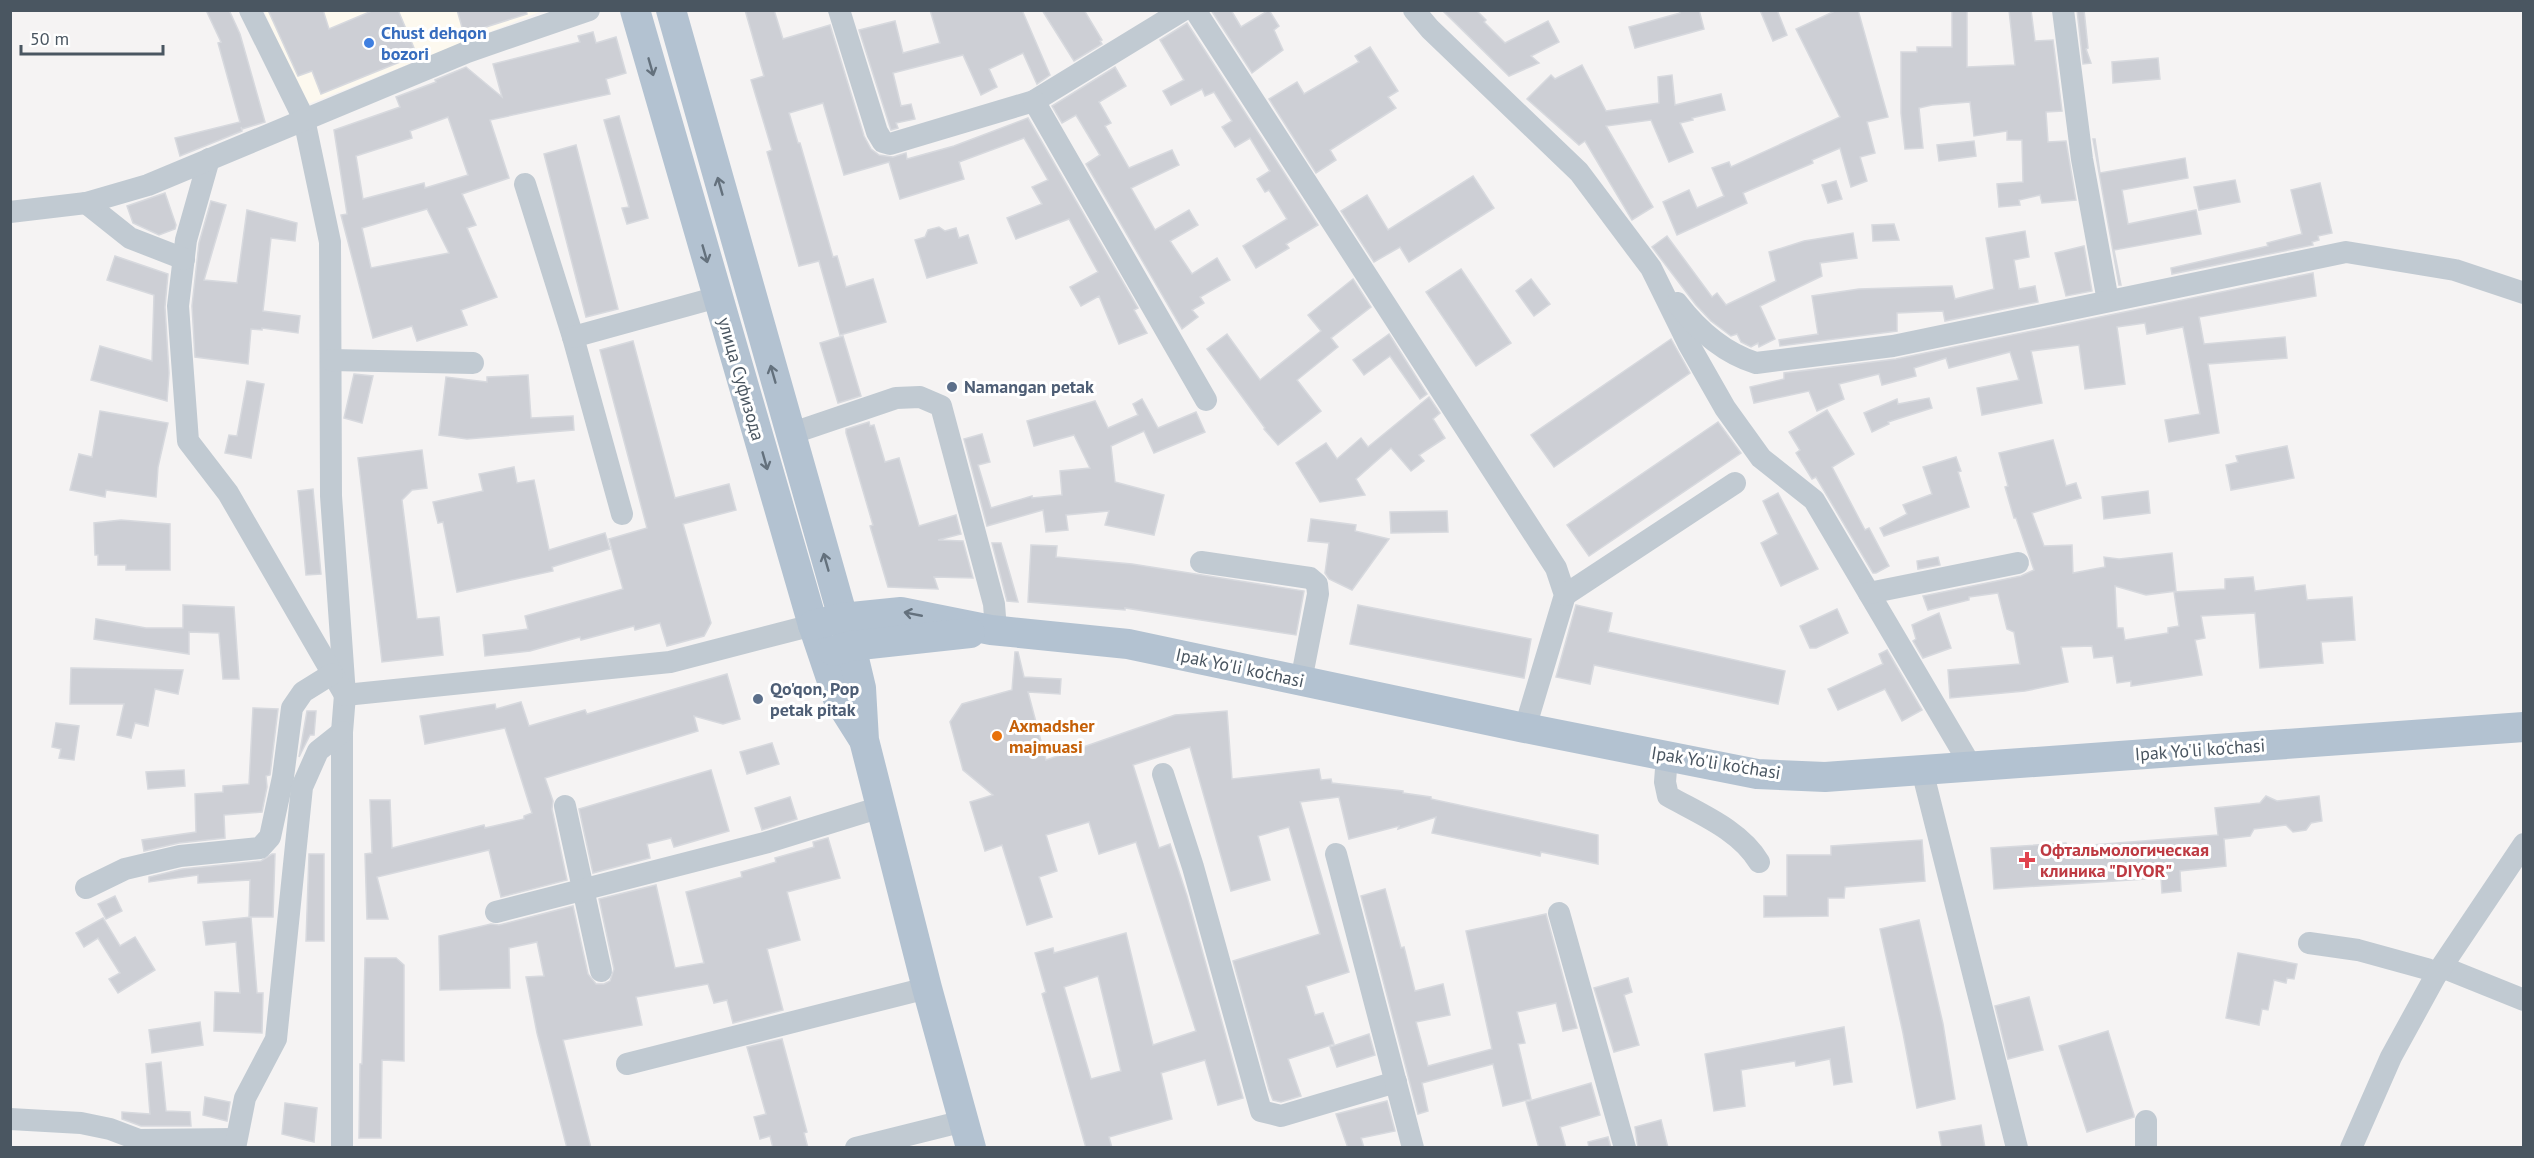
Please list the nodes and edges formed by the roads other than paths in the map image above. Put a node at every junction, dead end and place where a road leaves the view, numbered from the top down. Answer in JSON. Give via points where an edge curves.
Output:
{"nodes":[{"id":1,"x":250,"y":10,"type":"edge"},
{"id":2,"x":589,"y":10,"type":"edge"},
{"id":3,"x":635,"y":10,"type":"edge"},
{"id":4,"x":671,"y":10,"type":"edge"},
{"id":5,"x":839,"y":10,"type":"edge"},
{"id":6,"x":1183,"y":10,"type":"edge"},
{"id":7,"x":1195,"y":10,"type":"edge"},
{"id":8,"x":1414,"y":10,"type":"edge"},
{"id":9,"x":2063,"y":10,"type":"edge"},
{"id":10,"x":1034,"y":100,"type":"junction"},
{"id":11,"x":304,"y":119,"type":"junction"},
{"id":12,"x":209,"y":159,"type":"junction"},
{"id":13,"x":525,"y":184,"type":"dead end"},
{"id":14,"x":86,"y":203,"type":"junction"},
{"id":15,"x":10,"y":212,"type":"edge"},
{"id":16,"x":184,"y":259,"type":"junction"},
{"id":17,"x":1651,"y":268,"type":"junction"},
{"id":18,"x":2523,"y":293,"type":"edge"},
{"id":19,"x":718,"y":297,"type":"junction"},
{"id":20,"x":2108,"y":301,"type":"junction"},
{"id":21,"x":573,"y":337,"type":"junction"},
{"id":22,"x":331,"y":360,"type":"junction"},
{"id":23,"x":472,"y":363,"type":"dead end"},
{"id":24,"x":1206,"y":400,"type":"dead end"},
{"id":25,"x":790,"y":434,"type":"junction"},
{"id":26,"x":1735,"y":483,"type":"dead end"},
{"id":27,"x":622,"y":514,"type":"dead end"},
{"id":28,"x":1201,"y":562,"type":"dead end"},
{"id":29,"x":2018,"y":563,"type":"dead end"},
{"id":30,"x":1869,"y":593,"type":"junction"},
{"id":31,"x":1565,"y":595,"type":"junction"},
{"id":32,"x":842,"y":618,"type":"junction"},
{"id":33,"x":813,"y":625,"type":"junction"},
{"id":34,"x":993,"y":630,"type":"junction"},
{"id":35,"x":851,"y":646,"type":"junction"},
{"id":36,"x":822,"y":653,"type":"junction"},
{"id":37,"x":332,"y":674,"type":"junction"},
{"id":38,"x":1301,"y":681,"type":"junction"},
{"id":39,"x":345,"y":695,"type":"junction"},
{"id":40,"x":2523,"y":727,"type":"edge"},
{"id":41,"x":1525,"y":729,"type":"junction"},
{"id":42,"x":342,"y":732,"type":"junction"},
{"id":43,"x":864,"y":740,"type":"junction"},
{"id":44,"x":1667,"y":756,"type":"junction"},
{"id":45,"x":1971,"y":766,"type":"junction"},
{"id":46,"x":1922,"y":770,"type":"junction"},
{"id":47,"x":1163,"y":774,"type":"dead end"},
{"id":48,"x":565,"y":806,"type":"dead end"},
{"id":49,"x":881,"y":807,"type":"junction"},
{"id":50,"x":2523,"y":844,"type":"edge"},
{"id":51,"x":1336,"y":854,"type":"dead end"},
{"id":52,"x":1759,"y":862,"type":"dead end"},
{"id":53,"x":86,"y":888,"type":"dead end"},
{"id":54,"x":582,"y":890,"type":"junction"},
{"id":55,"x":496,"y":912,"type":"dead end"},
{"id":56,"x":1558,"y":914,"type":"dead end"},
{"id":57,"x":2309,"y":943,"type":"dead end"},
{"id":58,"x":601,"y":971,"type":"dead end"},
{"id":59,"x":2439,"y":971,"type":"junction"},
{"id":60,"x":927,"y":988,"type":"junction"},
{"id":61,"x":2523,"y":1000,"type":"edge"},
{"id":62,"x":627,"y":1064,"type":"dead end"},
{"id":63,"x":1396,"y":1082,"type":"junction"},
{"id":64,"x":10,"y":1119,"type":"edge"},
{"id":65,"x":2146,"y":1121,"type":"dead end"},
{"id":66,"x":967,"y":1134,"type":"edge"},
{"id":67,"x":235,"y":1143,"type":"edge"},
{"id":68,"x":342,"y":1148,"type":"edge"},
{"id":69,"x":856,"y":1148,"type":"edge"},
{"id":70,"x":1413,"y":1148,"type":"edge"},
{"id":71,"x":1625,"y":1148,"type":"edge"},
{"id":72,"x":2017,"y":1148,"type":"edge"},
{"id":73,"x":2146,"y":1148,"type":"edge"},
{"id":74,"x":2351,"y":1148,"type":"edge"}],
"edges":[{"from":1,"to":11,"type":"street"},
{"from":2,"to":11,"type":"street","via":[[467,52]]},
{"from":3,"to":19,"type":"main road","name":"улица Суфизода","one_way":true},
{"from":25,"to":4,"type":"main road","name":"улица Суфизода","one_way":true},
{"from":5,"to":10,"type":"street","via":[[883,142],[890,144]]},
{"from":6,"to":10,"type":"street"},
{"from":7,"to":31,"type":"street","via":[[1556,568]]},
{"from":8,"to":17,"type":"street","via":[[1430,30],[1579,172]]},
{"from":9,"to":20,"type":"street","via":[[2082,159]]},
{"from":10,"to":24,"type":"street"},
{"from":11,"to":12,"type":"street"},
{"from":11,"to":22,"type":"street","via":[[330,242]]},
{"from":12,"to":14,"type":"street"},
{"from":12,"to":16,"type":"street"},
{"from":13,"to":21,"type":"street"},
{"from":14,"to":15,"type":"street"},
{"from":14,"to":16,"type":"street","via":[[130,238]]},
{"from":16,"to":37,"type":"street","via":[[178,306],[188,441],[228,493]]},
{"from":17,"to":20,"type":"street","via":[[1686,314],[1719,346],[1756,363],[1893,346]]},
{"from":17,"to":30,"type":"street","via":[[1725,408],[1761,458],[1814,500]]},
{"from":18,"to":20,"type":"street","via":[[2455,270],[2346,252]]},
{"from":19,"to":21,"type":"street"},
{"from":19,"to":33,"type":"main road","name":"улица Суфизода","one_way":true},
{"from":21,"to":27,"type":"street"},
{"from":22,"to":23,"type":"street"},
{"from":22,"to":39,"type":"street","via":[[331,496]]},
{"from":32,"to":25,"type":"main road","name":"улица Суфизода","one_way":true},
{"from":25,"to":34,"type":"street","via":[[896,398],[920,397],[941,406],[994,604]]},
{"from":26,"to":31,"type":"street"},
{"from":28,"to":38,"type":"street","via":[[1310,578],[1317,584]]},
{"from":29,"to":30,"type":"street"},
{"from":30,"to":45,"type":"street"},
{"from":31,"to":41,"type":"street"},
{"from":32,"to":33,"type":"main road","name":"Ipak Yo'li ko'chasi"},
{"from":34,"to":32,"type":"main road","name":"Ipak Yo'li ko'chasi","one_way":true,"via":[[901,612]]},
{"from":32,"to":35,"type":"main road","name":"улица Суфизода"},
{"from":33,"to":36,"type":"main road","name":"улица Суфизода"},
{"from":33,"to":39,"type":"street","via":[[670,663]]},
{"from":34,"to":35,"type":"main road","name":"Ipak Yo'li ko'chasi"},
{"from":34,"to":38,"type":"main road","name":"Ipak Yo'li ko'chasi","via":[[1128,644]]},
{"from":35,"to":36,"type":"main road","name":"Ipak Yo'li ko'chasi"},
{"from":35,"to":43,"type":"main road","name":"улица Суфизода","via":[[861,688]]},
{"from":36,"to":43,"type":"main road","name":"улица Суфизода","via":[[838,699]]},
{"from":37,"to":39,"type":"street"},
{"from":37,"to":53,"type":"street","via":[[303,692],[292,708],[270,837],[260,848],[169,858],[125,869]]},
{"from":38,"to":41,"type":"main road","name":"Ipak Yo'li ko'chasi"},
{"from":39,"to":42,"type":"street"},
{"from":40,"to":45,"type":"main road","name":"Ipak Yo'li ko'chasi"},
{"from":41,"to":44,"type":"main road","name":"Ipak Yo'li ko'chasi"},
{"from":42,"to":67,"type":"street","via":[[318,751],[302,787],[276,1040],[245,1098]]},
{"from":42,"to":68,"type":"street"},
{"from":43,"to":49,"type":"main road"},
{"from":44,"to":46,"type":"main road","name":"Ipak Yo'li ko'chasi","via":[[1757,774],[1814,777]]},
{"from":44,"to":52,"type":"street","via":[[1668,796],[1725,829],[1751,848]]},
{"from":45,"to":46,"type":"main road","name":"Ipak Yo'li ko'chasi"},
{"from":46,"to":72,"type":"street"},
{"from":47,"to":63,"type":"street","via":[[1261,1111],[1281,1116]]},
{"from":48,"to":54,"type":"street"},
{"from":49,"to":54,"type":"street","via":[[768,842]]},
{"from":49,"to":60,"type":"main road"},
{"from":50,"to":59,"type":"street"},
{"from":51,"to":63,"type":"street"},
{"from":54,"to":55,"type":"street"},
{"from":54,"to":58,"type":"street"},
{"from":56,"to":71,"type":"street"},
{"from":57,"to":59,"type":"street","via":[[2358,950]]},
{"from":59,"to":61,"type":"street"},
{"from":59,"to":74,"type":"street","via":[[2391,1058]]},
{"from":60,"to":62,"type":"street"},
{"from":60,"to":66,"type":"main road"},
{"from":63,"to":70,"type":"street"},
{"from":64,"to":67,"type":"street","via":[[81,1124],[139,1140]]},
{"from":65,"to":73,"type":"street"},
{"from":66,"to":69,"type":"street"}]}
